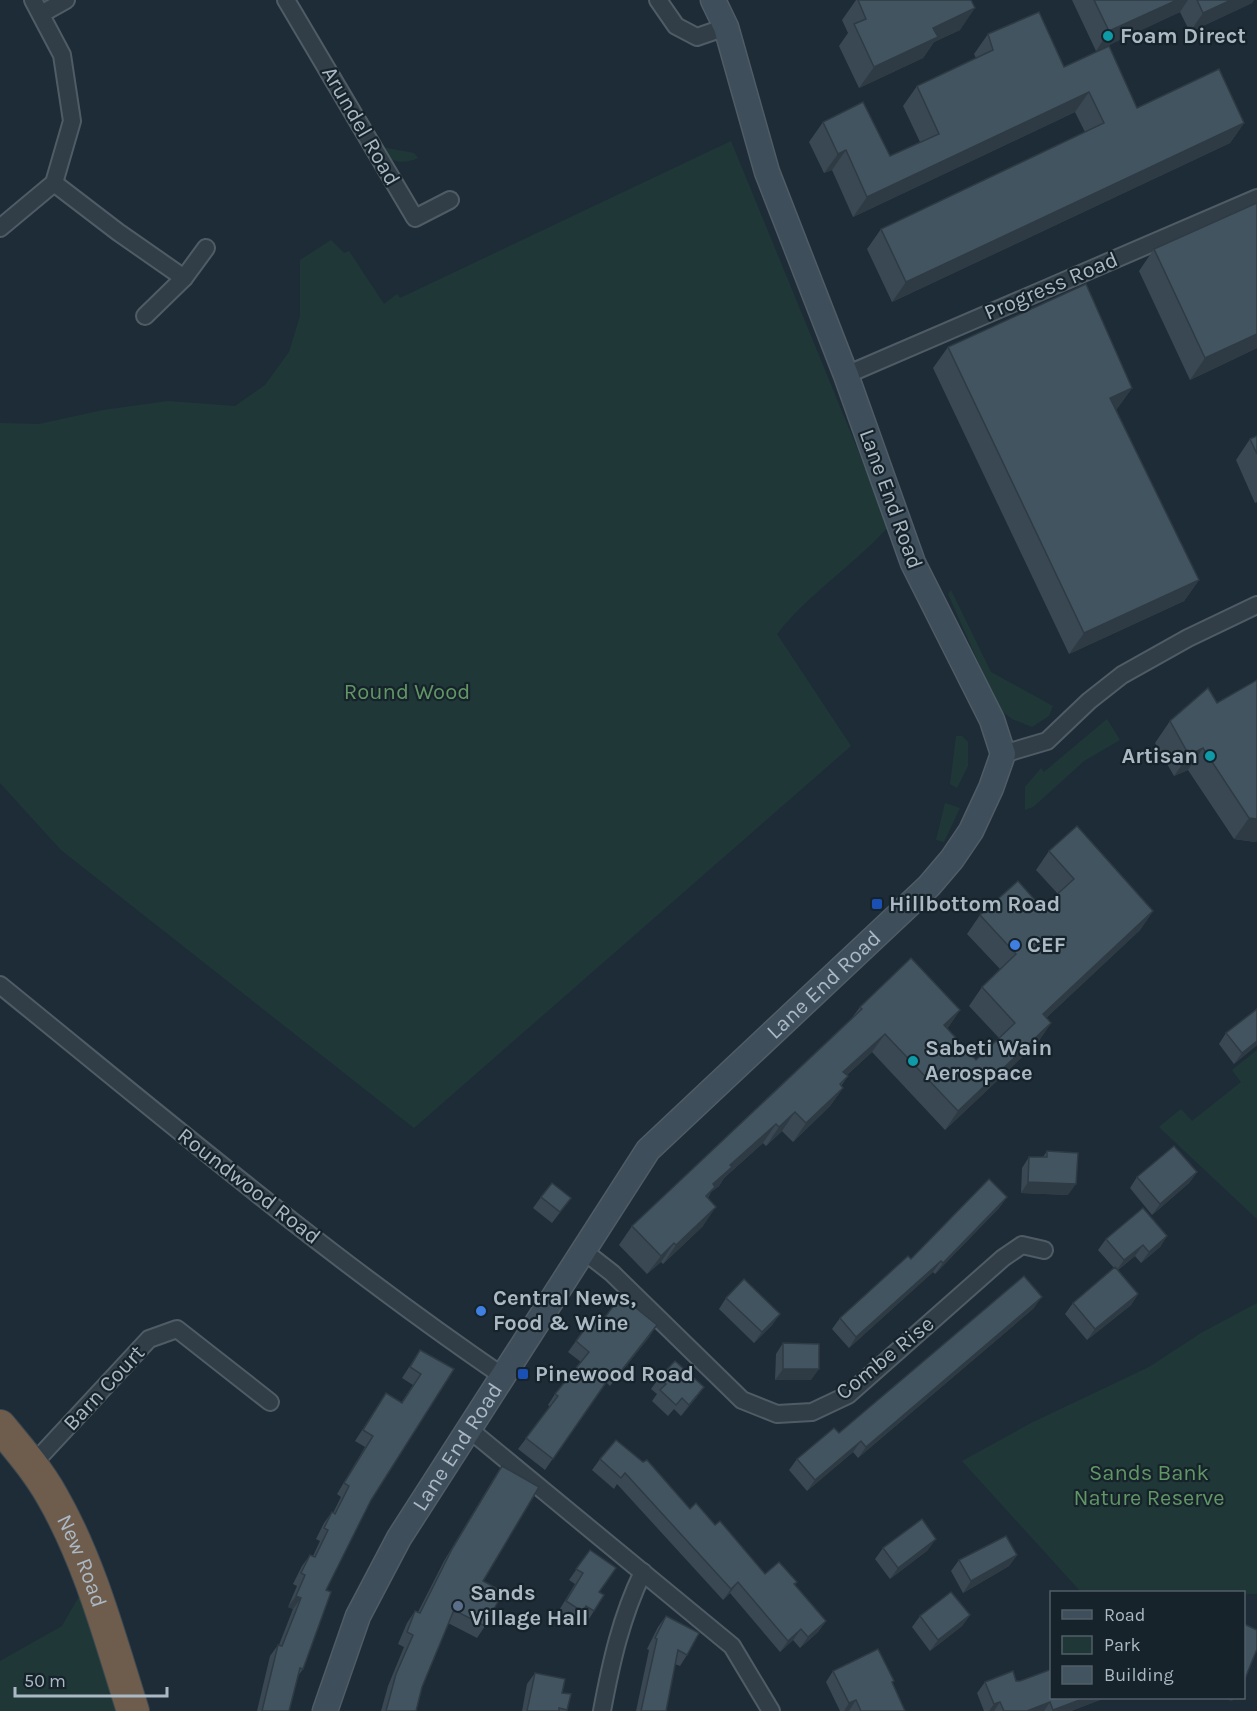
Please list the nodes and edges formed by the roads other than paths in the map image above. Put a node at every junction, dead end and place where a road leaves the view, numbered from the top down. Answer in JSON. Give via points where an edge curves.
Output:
{"nodes":[{"id":1,"x":66,"y":0,"type":"edge"},
{"id":2,"x":286,"y":0,"type":"edge"},
{"id":3,"x":658,"y":0,"type":"edge"},
{"id":4,"x":713,"y":0,"type":"edge"},
{"id":5,"x":37,"y":7,"type":"edge"},
{"id":6,"x":726,"y":27,"type":"junction"},
{"id":7,"x":54,"y":183,"type":"junction"},
{"id":8,"x":1257,"y":198,"type":"edge"},
{"id":9,"x":450,"y":200,"type":"dead end"},
{"id":10,"x":0,"y":228,"type":"edge"},
{"id":11,"x":206,"y":248,"type":"dead end"},
{"id":12,"x":184,"y":278,"type":"junction"},
{"id":13,"x":146,"y":316,"type":"dead end"},
{"id":14,"x":846,"y":375,"type":"junction"},
{"id":15,"x":1257,"y":605,"type":"edge"},
{"id":16,"x":1003,"y":754,"type":"junction"},
{"id":17,"x":0,"y":985,"type":"edge"},
{"id":18,"x":1044,"y":1250,"type":"dead end"},
{"id":19,"x":585,"y":1252,"type":"junction"},
{"id":20,"x":504,"y":1377,"type":"junction"},
{"id":21,"x":270,"y":1402,"type":"dead end"},
{"id":22,"x":0,"y":1426,"type":"edge"},
{"id":23,"x":471,"y":1430,"type":"junction"},
{"id":24,"x":32,"y":1465,"type":"junction"},
{"id":25,"x":643,"y":1572,"type":"junction"},
{"id":26,"x":133,"y":1711,"type":"edge"},
{"id":27,"x":325,"y":1711,"type":"edge"},
{"id":28,"x":602,"y":1711,"type":"edge"},
{"id":29,"x":771,"y":1711,"type":"edge"}],
"edges":[{"from":1,"to":5,"type":"street"},
{"from":2,"to":9,"type":"street","name":"Arundel Road","via":[[415,218]]},
{"from":3,"to":6,"type":"street","via":[[676,26],[697,37]]},
{"from":4,"to":6,"type":"street","name":"Lane End Road"},
{"from":5,"to":7,"type":"street","via":[[62,55],[72,121]]},
{"from":6,"to":14,"type":"street","name":"Lane End Road","via":[[759,150]]},
{"from":7,"to":10,"type":"street"},
{"from":7,"to":12,"type":"street"},
{"from":8,"to":14,"type":"street","name":"Progress Road"},
{"from":11,"to":12,"type":"street"},
{"from":12,"to":13,"type":"street"},
{"from":14,"to":16,"type":"street","name":"Lane End Road","via":[[913,563],[992,720]]},
{"from":15,"to":16,"type":"street","via":[[1122,675],[1047,741]]},
{"from":16,"to":19,"type":"street","name":"Lane End Road","via":[[971,831],[952,859],[648,1150]]},
{"from":17,"to":20,"type":"street","name":"Roundwood Road","via":[[235,1176],[427,1325]]},
{"from":18,"to":19,"type":"street","name":"Combe Rise","via":[[1022,1245],[1003,1258],[848,1395],[812,1412],[777,1414],[742,1400],[612,1273]]},
{"from":19,"to":20,"type":"street","name":"Lane End Road"},
{"from":20,"to":23,"type":"street","name":"Lane End Road"},
{"from":21,"to":24,"type":"street","name":"Barn Court","via":[[177,1329],[149,1339]]},
{"from":22,"to":24,"type":"highway","name":"New Road"},
{"from":23,"to":25,"type":"street"},
{"from":23,"to":27,"type":"street","name":"Lane End Road","via":[[399,1538],[371,1589]]},
{"from":24,"to":26,"type":"highway","name":"New Road","via":[[53,1497],[77,1549]]},
{"from":25,"to":28,"type":"street","via":[[627,1604]]},
{"from":25,"to":29,"type":"street","via":[[732,1646]]}]}
